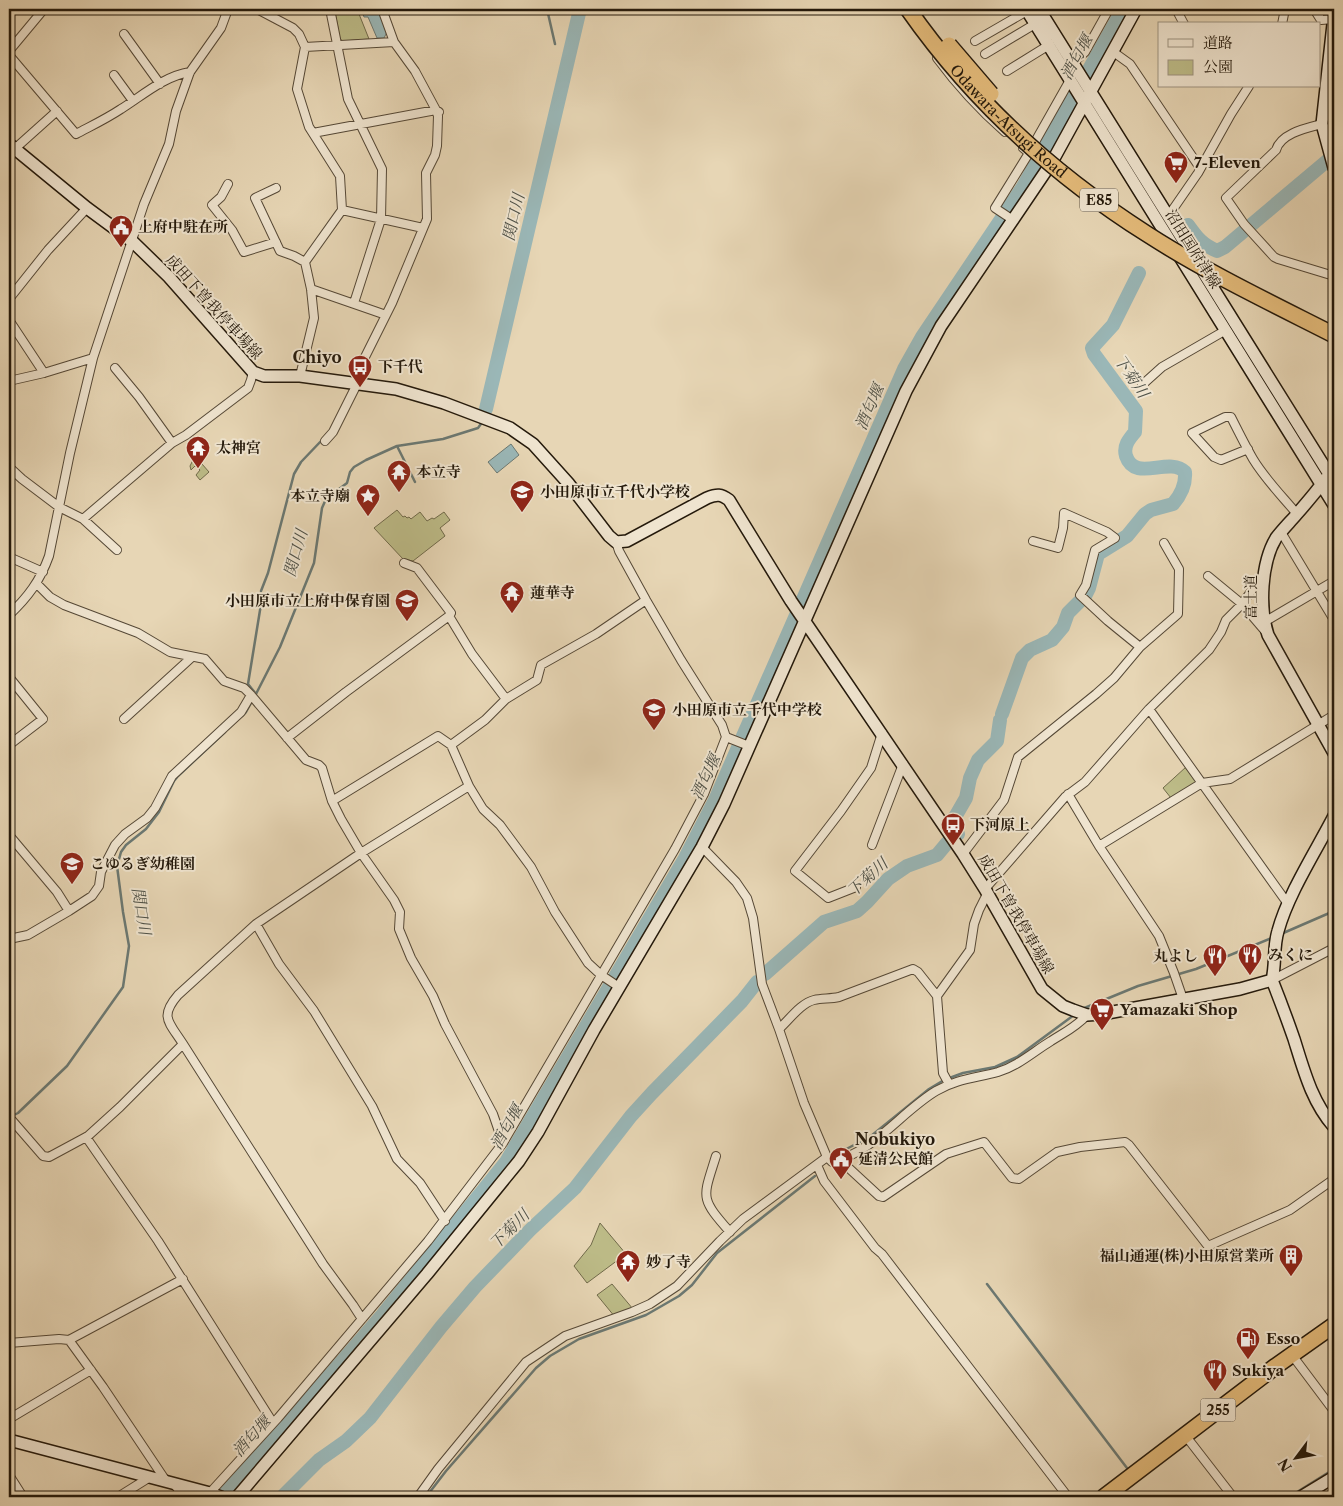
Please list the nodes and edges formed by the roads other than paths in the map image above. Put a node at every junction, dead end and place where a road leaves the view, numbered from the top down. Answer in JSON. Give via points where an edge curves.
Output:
{"nodes":[{"id":1,"x":44,"y":9,"type":"edge"},
{"id":2,"x":228,"y":9,"type":"edge"},
{"id":3,"x":257,"y":9,"type":"edge"},
{"id":4,"x":328,"y":9,"type":"edge"},
{"id":5,"x":382,"y":9,"type":"edge"},
{"id":6,"x":899,"y":9,"type":"edge"},
{"id":7,"x":908,"y":9,"type":"edge"},
{"id":8,"x":920,"y":9,"type":"edge"},
{"id":9,"x":1031,"y":9,"type":"edge"},
{"id":10,"x":1109,"y":9,"type":"edge"},
{"id":11,"x":1136,"y":9,"type":"edge"},
{"id":12,"x":1176,"y":9,"type":"edge"},
{"id":13,"x":1285,"y":9,"type":"edge"},
{"id":14,"x":1314,"y":9,"type":"edge"},
{"id":15,"x":1334,"y":15,"type":"edge"},
{"id":16,"x":1334,"y":20,"type":"edge"},
{"id":17,"x":1183,"y":22,"type":"edge"},
{"id":18,"x":1282,"y":22,"type":"edge"},
{"id":19,"x":1035,"y":24,"type":"junction"},
{"id":20,"x":124,"y":34,"type":"dead end"},
{"id":21,"x":974,"y":41,"type":"dead end"},
{"id":22,"x":394,"y":42,"type":"junction"},
{"id":23,"x":337,"y":45,"type":"junction"},
{"id":24,"x":1048,"y":45,"type":"junction"},
{"id":25,"x":305,"y":47,"type":"junction"},
{"id":26,"x":1112,"y":52,"type":"junction"},
{"id":27,"x":9,"y":53,"type":"edge"},
{"id":28,"x":985,"y":54,"type":"dead end"},
{"id":29,"x":1073,"y":63,"type":"junction"},
{"id":30,"x":1008,"y":71,"type":"dead end"},
{"id":31,"x":190,"y":72,"type":"junction"},
{"id":32,"x":114,"y":75,"type":"dead end"},
{"id":33,"x":1071,"y":82,"type":"junction"},
{"id":34,"x":160,"y":84,"type":"junction"},
{"id":35,"x":1248,"y":88,"type":"edge"},
{"id":36,"x":1086,"y":96,"type":"junction"},
{"id":37,"x":133,"y":101,"type":"junction"},
{"id":38,"x":57,"y":111,"type":"junction"},
{"id":39,"x":438,"y":111,"type":"junction"},
{"id":40,"x":1322,"y":124,"type":"junction"},
{"id":41,"x":360,"y":125,"type":"junction"},
{"id":42,"x":313,"y":133,"type":"junction"},
{"id":43,"x":10,"y":149,"type":"edge"},
{"id":44,"x":1029,"y":153,"type":"junction"},
{"id":45,"x":1332,"y":162,"type":"edge"},
{"id":46,"x":1200,"y":168,"type":"junction"},
{"id":47,"x":228,"y":184,"type":"dead end"},
{"id":48,"x":276,"y":188,"type":"dead end"},
{"id":49,"x":87,"y":208,"type":"junction"},
{"id":50,"x":342,"y":210,"type":"junction"},
{"id":51,"x":1169,"y":215,"type":"junction"},
{"id":52,"x":381,"y":219,"type":"junction"},
{"id":53,"x":1013,"y":220,"type":"junction"},
{"id":54,"x":424,"y":228,"type":"junction"},
{"id":55,"x":133,"y":242,"type":"junction"},
{"id":56,"x":276,"y":242,"type":"junction"},
{"id":57,"x":305,"y":262,"type":"junction"},
{"id":58,"x":1334,"y":276,"type":"edge"},
{"id":59,"x":311,"y":289,"type":"junction"},
{"id":60,"x":9,"y":299,"type":"edge"},
{"id":61,"x":354,"y":303,"type":"junction"},
{"id":62,"x":386,"y":315,"type":"junction"},
{"id":63,"x":9,"y":320,"type":"edge"},
{"id":64,"x":1334,"y":324,"type":"edge"},
{"id":65,"x":1226,"y":330,"type":"junction"},
{"id":66,"x":1334,"y":335,"type":"edge"},
{"id":67,"x":93,"y":358,"type":"junction"},
{"id":68,"x":115,"y":368,"type":"dead end"},
{"id":69,"x":252,"y":372,"type":"junction"},
{"id":70,"x":44,"y":373,"type":"junction"},
{"id":71,"x":300,"y":376,"type":"junction"},
{"id":72,"x":9,"y":380,"type":"edge"},
{"id":73,"x":356,"y":384,"type":"junction"},
{"id":74,"x":1142,"y":385,"type":"dead end"},
{"id":75,"x":325,"y":441,"type":"dead end"},
{"id":76,"x":172,"y":443,"type":"junction"},
{"id":77,"x":1248,"y":448,"type":"junction"},
{"id":78,"x":9,"y":467,"type":"edge"},
{"id":79,"x":1333,"y":474,"type":"edge"},
{"id":80,"x":1321,"y":485,"type":"junction"},
{"id":81,"x":1334,"y":505,"type":"edge"},
{"id":82,"x":59,"y":506,"type":"junction"},
{"id":83,"x":1297,"y":514,"type":"junction"},
{"id":84,"x":83,"y":519,"type":"junction"},
{"id":85,"x":1281,"y":532,"type":"junction"},
{"id":86,"x":1033,"y":541,"type":"dead end"},
{"id":87,"x":616,"y":542,"type":"junction"},
{"id":88,"x":1164,"y":543,"type":"dead end"},
{"id":89,"x":117,"y":550,"type":"dead end"},
{"id":90,"x":9,"y":556,"type":"edge"},
{"id":91,"x":404,"y":563,"type":"dead end"},
{"id":92,"x":43,"y":572,"type":"junction"},
{"id":93,"x":1263,"y":574,"type":"junction"},
{"id":94,"x":1208,"y":576,"type":"dead end"},
{"id":95,"x":1334,"y":581,"type":"edge"},
{"id":96,"x":37,"y":584,"type":"junction"},
{"id":97,"x":1317,"y":591,"type":"junction"},
{"id":98,"x":646,"y":600,"type":"junction"},
{"id":99,"x":1242,"y":604,"type":"junction"},
{"id":100,"x":9,"y":615,"type":"edge"},
{"id":101,"x":449,"y":616,"type":"junction"},
{"id":102,"x":1334,"y":620,"type":"edge"},
{"id":103,"x":805,"y":621,"type":"junction"},
{"id":104,"x":1266,"y":621,"type":"junction"},
{"id":105,"x":1268,"y":635,"type":"junction"},
{"id":106,"x":1140,"y":647,"type":"junction"},
{"id":107,"x":192,"y":657,"type":"junction"},
{"id":108,"x":9,"y":677,"type":"edge"},
{"id":109,"x":254,"y":698,"type":"junction"},
{"id":110,"x":506,"y":699,"type":"junction"},
{"id":111,"x":1149,"y":710,"type":"junction"},
{"id":112,"x":1334,"y":715,"type":"edge"},
{"id":113,"x":124,"y":719,"type":"dead end"},
{"id":114,"x":1318,"y":724,"type":"junction"},
{"id":115,"x":882,"y":733,"type":"junction"},
{"id":116,"x":287,"y":738,"type":"junction"},
{"id":117,"x":729,"y":738,"type":"junction"},
{"id":118,"x":9,"y":745,"type":"edge"},
{"id":119,"x":451,"y":745,"type":"junction"},
{"id":120,"x":749,"y":746,"type":"junction"},
{"id":121,"x":1334,"y":752,"type":"edge"},
{"id":122,"x":903,"y":764,"type":"junction"},
{"id":123,"x":1202,"y":783,"type":"junction"},
{"id":124,"x":469,"y":786,"type":"junction"},
{"id":125,"x":1068,"y":794,"type":"junction"},
{"id":126,"x":332,"y":801,"type":"junction"},
{"id":127,"x":1334,"y":816,"type":"edge"},
{"id":128,"x":9,"y":835,"type":"edge"},
{"id":129,"x":872,"y":846,"type":"dead end"},
{"id":130,"x":1099,"y":846,"type":"junction"},
{"id":131,"x":702,"y":847,"type":"junction"},
{"id":132,"x":361,"y":853,"type":"junction"},
{"id":133,"x":963,"y":854,"type":"junction"},
{"id":134,"x":856,"y":887,"type":"dead end"},
{"id":135,"x":986,"y":891,"type":"junction"},
{"id":136,"x":1288,"y":904,"type":"junction"},
{"id":137,"x":69,"y":911,"type":"junction"},
{"id":138,"x":256,"y":924,"type":"junction"},
{"id":139,"x":9,"y":938,"type":"edge"},
{"id":140,"x":1334,"y":948,"type":"edge"},
{"id":141,"x":601,"y":975,"type":"junction"},
{"id":142,"x":1272,"y":980,"type":"junction"},
{"id":143,"x":620,"y":987,"type":"junction"},
{"id":144,"x":937,"y":996,"type":"junction"},
{"id":145,"x":1183,"y":999,"type":"junction"},
{"id":146,"x":1088,"y":1014,"type":"junction"},
{"id":147,"x":780,"y":1029,"type":"junction"},
{"id":148,"x":182,"y":1044,"type":"junction"},
{"id":149,"x":947,"y":1081,"type":"junction"},
{"id":150,"x":10,"y":1118,"type":"dead end"},
{"id":151,"x":1334,"y":1127,"type":"edge"},
{"id":152,"x":86,"y":1136,"type":"junction"},
{"id":153,"x":503,"y":1143,"type":"junction"},
{"id":154,"x":716,"y":1156,"type":"dead end"},
{"id":155,"x":827,"y":1157,"type":"junction"},
{"id":156,"x":840,"y":1160,"type":"junction"},
{"id":157,"x":817,"y":1165,"type":"junction"},
{"id":158,"x":1334,"y":1179,"type":"edge"},
{"id":159,"x":445,"y":1221,"type":"junction"},
{"id":160,"x":730,"y":1232,"type":"junction"},
{"id":161,"x":182,"y":1279,"type":"junction"},
{"id":162,"x":362,"y":1319,"type":"junction"},
{"id":163,"x":1334,"y":1324,"type":"edge"},
{"id":164,"x":69,"y":1340,"type":"junction"},
{"id":165,"x":9,"y":1343,"type":"edge"},
{"id":166,"x":1292,"y":1354,"type":"junction"},
{"id":167,"x":91,"y":1370,"type":"junction"},
{"id":168,"x":1334,"y":1410,"type":"edge"},
{"id":169,"x":9,"y":1419,"type":"edge"},
{"id":170,"x":273,"y":1423,"type":"junction"},
{"id":171,"x":1185,"y":1435,"type":"junction"},
{"id":172,"x":9,"y":1440,"type":"edge"},
{"id":173,"x":9,"y":1475,"type":"edge"},
{"id":174,"x":150,"y":1477,"type":"junction"},
{"id":175,"x":1334,"y":1477,"type":"edge"},
{"id":176,"x":171,"y":1483,"type":"junction"},
{"id":177,"x":212,"y":1495,"type":"edge"},
{"id":178,"x":23,"y":1497,"type":"edge"},
{"id":179,"x":118,"y":1497,"type":"edge"},
{"id":180,"x":184,"y":1497,"type":"edge"},
{"id":181,"x":237,"y":1497,"type":"edge"},
{"id":182,"x":418,"y":1497,"type":"edge"},
{"id":183,"x":1068,"y":1497,"type":"edge"},
{"id":184,"x":1104,"y":1497,"type":"edge"},
{"id":185,"x":1233,"y":1497,"type":"edge"},
{"id":186,"x":1302,"y":1497,"type":"edge"}],
"edges":[{"from":1,"to":27,"type":"street"},
{"from":2,"to":31,"type":"street","via":[[221,28]]},
{"from":3,"to":25,"type":"street","via":[[293,28]]},
{"from":4,"to":23,"type":"street"},
{"from":5,"to":22,"type":"street"},
{"from":6,"to":44,"type":"street","via":[[954,80],[986,115]]},
{"from":7,"to":66,"type":"highway","name":"Odawara-Atsugi Road","number":"E85","bridge":true,"via":[[994,113],[1071,180],[1147,234],[1209,271]]},
{"from":8,"to":64,"type":"highway","name":"Odawara-Atsugi Road","number":"E85","bridge":true,"via":[[1002,106],[1079,174],[1150,224],[1206,258]]},
{"from":9,"to":19,"type":"main road","name":"沼田国府津線"},
{"from":9,"to":21,"type":"street"},
{"from":9,"to":29,"type":"main road","name":"沼田国府津線"},
{"from":10,"to":29,"type":"street","via":[[1084,52]]},
{"from":11,"to":26,"type":"main road"},
{"from":12,"to":17,"type":"street"},
{"from":13,"to":18,"type":"street"},
{"from":14,"to":16,"type":"street","via":[[1321,20]]},
{"from":15,"to":16,"type":"main road"},
{"from":16,"to":40,"type":"main road"},
{"from":19,"to":24,"type":"main road","name":"沼田国府津線"},
{"from":19,"to":28,"type":"street"},
{"from":20,"to":34,"type":"street"},
{"from":22,"to":23,"type":"street"},
{"from":22,"to":39,"type":"street"},
{"from":23,"to":25,"type":"street"},
{"from":23,"to":41,"type":"street","via":[[348,99]]},
{"from":24,"to":30,"type":"street"},
{"from":24,"to":33,"type":"main road","name":"沼田国府津線"},
{"from":25,"to":42,"type":"street","via":[[297,89]]},
{"from":26,"to":36,"type":"main road"},
{"from":26,"to":46,"type":"street","via":[[1130,64]]},
{"from":27,"to":38,"type":"street"},
{"from":29,"to":36,"type":"main road","name":"沼田国府津線"},
{"from":31,"to":34,"type":"street","via":[[178,74]]},
{"from":31,"to":55,"type":"street"},
{"from":32,"to":37,"type":"street"},
{"from":33,"to":36,"type":"main road","name":"沼田国府津線"},
{"from":33,"to":44,"type":"street"},
{"from":34,"to":37,"type":"street"},
{"from":35,"to":46,"type":"street"},
{"from":36,"to":51,"type":"main road","name":"沼田国府津線"},
{"from":36,"to":53,"type":"main road","via":[[1052,162]]},
{"from":36,"to":65,"type":"main road","name":"沼田国府津線"},
{"from":37,"to":38,"type":"street","via":[[76,134]]},
{"from":38,"to":43,"type":"street"},
{"from":39,"to":41,"type":"street"},
{"from":39,"to":54,"type":"street","via":[[437,146],[426,173],[427,219]]},
{"from":40,"to":45,"type":"main road"},
{"from":40,"to":58,"type":"street","via":[[1296,132],[1282,141],[1226,198],[1244,224],[1278,259]]},
{"from":41,"to":42,"type":"street"},
{"from":41,"to":52,"type":"street","via":[[382,169]]},
{"from":42,"to":50,"type":"street","via":[[340,176]]},
{"from":43,"to":49,"type":"main road","name":"成田下曽我停車場線"},
{"from":44,"to":53,"type":"street","via":[[995,208]]},
{"from":46,"to":51,"type":"street"},
{"from":47,"to":56,"type":"street","via":[[212,205],[244,252]]},
{"from":48,"to":56,"type":"street","via":[[255,198]]},
{"from":49,"to":55,"type":"main road","name":"成田下曽我停車場線"},
{"from":49,"to":60,"type":"street"},
{"from":50,"to":52,"type":"street"},
{"from":50,"to":57,"type":"street"},
{"from":51,"to":79,"type":"main road","name":"沼田国府津線"},
{"from":52,"to":54,"type":"street"},
{"from":52,"to":61,"type":"street"},
{"from":53,"to":103,"type":"main road","via":[[941,326],[906,391]]},
{"from":54,"to":62,"type":"street"},
{"from":55,"to":67,"type":"street"},
{"from":55,"to":69,"type":"main road","name":"成田下曽我停車場線","via":[[169,277]]},
{"from":56,"to":57,"type":"street","via":[[280,251]]},
{"from":57,"to":59,"type":"street"},
{"from":59,"to":61,"type":"street"},
{"from":59,"to":71,"type":"street","via":[[314,318]]},
{"from":61,"to":62,"type":"street"},
{"from":62,"to":73,"type":"street","via":[[363,361]]},
{"from":63,"to":70,"type":"street"},
{"from":65,"to":74,"type":"street","via":[[1162,366]]},
{"from":65,"to":80,"type":"main road","name":"沼田国府津線"},
{"from":67,"to":70,"type":"street"},
{"from":67,"to":82,"type":"street"},
{"from":68,"to":76,"type":"street"},
{"from":69,"to":71,"type":"main road","name":"成田下曽我停車場線","via":[[264,376]]},
{"from":69,"to":76,"type":"street","via":[[248,388]]},
{"from":70,"to":72,"type":"street"},
{"from":71,"to":73,"type":"main road","name":"成田下曽我停車場線"},
{"from":73,"to":75,"type":"street","via":[[333,432]]},
{"from":73,"to":87,"type":"main road","name":"成田下曽我停車場線","via":[[396,389],[510,428],[533,444]]},
{"from":76,"to":84,"type":"street"},
{"from":77,"to":77,"type":"street","via":[[1222,460],[1214,457],[1192,433],[1231,417]]},
{"from":77,"to":83,"type":"street","via":[[1271,484]]},
{"from":78,"to":82,"type":"street"},
{"from":79,"to":80,"type":"main road","name":"富士道"},
{"from":80,"to":81,"type":"main road","name":"沼田国府津線"},
{"from":80,"to":83,"type":"main road","name":"富士道"},
{"from":82,"to":84,"type":"street"},
{"from":82,"to":92,"type":"street"},
{"from":83,"to":85,"type":"main road","name":"富士道"},
{"from":84,"to":89,"type":"street"},
{"from":85,"to":93,"type":"main road","name":"富士道","via":[[1275,539]]},
{"from":85,"to":97,"type":"street"},
{"from":86,"to":106,"type":"street","via":[[1058,548],[1064,513],[1115,538],[1095,550],[1086,586],[1080,595]]},
{"from":87,"to":98,"type":"street"},
{"from":87,"to":103,"type":"main road","name":"成田下曽我停車場線","via":[[627,541],[707,498],[722,495],[729,500]]},
{"from":88,"to":106,"type":"street","via":[[1179,569],[1178,614]]},
{"from":90,"to":92,"type":"street"},
{"from":91,"to":101,"type":"street","via":[[417,568],[451,612]]},
{"from":92,"to":96,"type":"street"},
{"from":93,"to":99,"type":"street"},
{"from":93,"to":104,"type":"main road","name":"富士道"},
{"from":94,"to":99,"type":"street"},
{"from":95,"to":97,"type":"street"},
{"from":96,"to":100,"type":"street"},
{"from":96,"to":107,"type":"street","via":[[64,605],[138,633],[170,652]]},
{"from":97,"to":102,"type":"street"},
{"from":97,"to":104,"type":"street"},
{"from":98,"to":110,"type":"street","via":[[541,666],[537,680]]},
{"from":98,"to":117,"type":"street"},
{"from":99,"to":105,"type":"street"},
{"from":99,"to":111,"type":"street","via":[[1226,620],[1208,650]]},
{"from":101,"to":110,"type":"street","via":[[472,654]]},
{"from":101,"to":116,"type":"street"},
{"from":103,"to":115,"type":"main road","name":"成田下曽我停車場線"},
{"from":103,"to":120,"type":"main road"},
{"from":104,"to":105,"type":"main road","name":"富士道"},
{"from":105,"to":114,"type":"main road","name":"富士道"},
{"from":106,"to":133,"type":"street","via":[[1114,678],[1018,756],[1004,800]]},
{"from":107,"to":109,"type":"street","via":[[205,659],[224,681],[244,688]]},
{"from":107,"to":113,"type":"street"},
{"from":108,"to":118,"type":"street","via":[[43,719]]},
{"from":109,"to":116,"type":"street"},
{"from":109,"to":137,"type":"street","via":[[172,776],[147,818],[115,845],[92,896]]},
{"from":110,"to":119,"type":"street","via":[[485,720]]},
{"from":111,"to":123,"type":"street"},
{"from":111,"to":125,"type":"street","via":[[1091,776]]},
{"from":112,"to":114,"type":"street"},
{"from":114,"to":121,"type":"main road","name":"富士道"},
{"from":114,"to":123,"type":"street","via":[[1230,779]]},
{"from":115,"to":122,"type":"main road","name":"成田下曽我停車場線"},
{"from":115,"to":134,"type":"street","via":[[871,768],[795,871],[828,898]]},
{"from":116,"to":126,"type":"street","via":[[306,760],[322,768]]},
{"from":117,"to":120,"type":"street"},
{"from":117,"to":141,"type":"street","via":[[675,849]]},
{"from":119,"to":124,"type":"street"},
{"from":119,"to":126,"type":"street","via":[[438,736]]},
{"from":120,"to":131,"type":"main road"},
{"from":122,"to":129,"type":"street"},
{"from":122,"to":133,"type":"main road","name":"成田下曽我停車場線"},
{"from":123,"to":130,"type":"street"},
{"from":123,"to":136,"type":"street"},
{"from":124,"to":132,"type":"street"},
{"from":124,"to":141,"type":"street","via":[[483,809],[500,825],[531,867],[588,963]]},
{"from":125,"to":130,"type":"street"},
{"from":125,"to":135,"type":"street"},
{"from":126,"to":132,"type":"street"},
{"from":127,"to":136,"type":"main road"},
{"from":128,"to":137,"type":"street"},
{"from":130,"to":145,"type":"street","via":[[1159,936]]},
{"from":131,"to":143,"type":"main road"},
{"from":131,"to":147,"type":"street","via":[[747,898],[762,984]]},
{"from":132,"to":138,"type":"street"},
{"from":132,"to":153,"type":"street","via":[[400,912],[399,929],[411,958],[493,1114]]},
{"from":133,"to":135,"type":"main road","name":"成田下曽我停車場線"},
{"from":135,"to":144,"type":"street","via":[[974,924],[970,950]]},
{"from":135,"to":146,"type":"main road","name":"成田下曽我停車場線","via":[[1042,989],[1063,1006]]},
{"from":136,"to":142,"type":"main road","via":[[1277,936]]},
{"from":137,"to":139,"type":"street","via":[[28,935]]},
{"from":138,"to":148,"type":"street","via":[[168,1007],[168,1022]]},
{"from":138,"to":159,"type":"street","via":[[372,1106],[397,1159],[420,1183]]},
{"from":140,"to":142,"type":"street"},
{"from":141,"to":143,"type":"street"},
{"from":141,"to":153,"type":"street"},
{"from":142,"to":145,"type":"main road","name":"成田下曽我停車場線"},
{"from":142,"to":151,"type":"main road","via":[[1312,1094]]},
{"from":143,"to":181,"type":"main road","via":[[519,1161]]},
{"from":144,"to":147,"type":"street","via":[[912,969],[839,997],[807,1003]]},
{"from":144,"to":149,"type":"street","via":[[943,1073]]},
{"from":145,"to":146,"type":"main road","name":"成田下曽我停車場線"},
{"from":146,"to":149,"type":"street","via":[[1078,1026],[1016,1064],[996,1072]]},
{"from":147,"to":155,"type":"street","via":[[804,1103]]},
{"from":148,"to":152,"type":"street","via":[[120,1107]]},
{"from":148,"to":162,"type":"street","via":[[323,1264]]},
{"from":149,"to":156,"type":"street","via":[[875,1140]]},
{"from":150,"to":152,"type":"street","via":[[43,1156],[49,1157]]},
{"from":152,"to":161,"type":"street"},
{"from":153,"to":159,"type":"street"},
{"from":154,"to":160,"type":"street","via":[[706,1199]]},
{"from":155,"to":156,"type":"street","via":[[832,1162]]},
{"from":155,"to":157,"type":"street"},
{"from":156,"to":158,"type":"street","via":[[883,1197],[946,1154],[984,1142],[1012,1178],[1018,1179],[1057,1152],[1125,1142],[1208,1246],[1290,1210]]},
{"from":157,"to":160,"type":"street"},
{"from":157,"to":183,"type":"street","via":[[824,1181]]},
{"from":159,"to":162,"type":"street"},
{"from":160,"to":182,"type":"street","via":[[677,1286],[650,1304],[565,1336],[526,1362]]},
{"from":161,"to":164,"type":"street"},
{"from":161,"to":170,"type":"street"},
{"from":162,"to":170,"type":"street"},
{"from":163,"to":166,"type":"highway","number":"255"},
{"from":164,"to":165,"type":"street"},
{"from":164,"to":167,"type":"street"},
{"from":166,"to":168,"type":"street"},
{"from":166,"to":171,"type":"highway","number":"255"},
{"from":167,"to":169,"type":"street"},
{"from":167,"to":176,"type":"street"},
{"from":170,"to":177,"type":"street"},
{"from":171,"to":184,"type":"highway","number":"255"},
{"from":171,"to":185,"type":"street"},
{"from":172,"to":174,"type":"main road"},
{"from":173,"to":178,"type":"street"},
{"from":174,"to":176,"type":"main road"},
{"from":174,"to":179,"type":"street"},
{"from":175,"to":186,"type":"main road"},
{"from":176,"to":177,"type":"main road"},
{"from":176,"to":180,"type":"street"}]}
